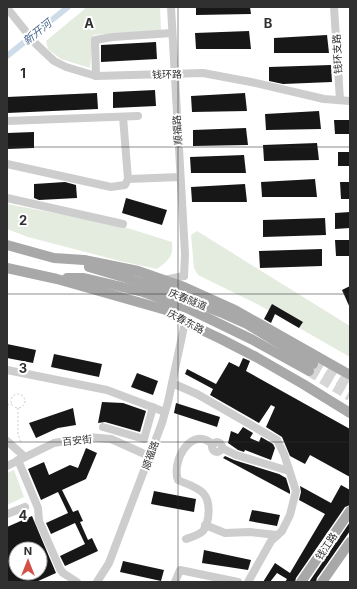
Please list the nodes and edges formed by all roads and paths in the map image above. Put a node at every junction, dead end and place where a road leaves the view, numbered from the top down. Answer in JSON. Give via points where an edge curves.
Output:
{"nodes":[{"id":1,"x":171,"y":7,"type":"edge"},
{"id":2,"x":334,"y":7,"type":"edge"},
{"id":3,"x":7,"y":8,"type":"edge"},
{"id":4,"x":172,"y":33,"type":"junction"},
{"id":5,"x":174,"y":74,"type":"junction"},
{"id":6,"x":96,"y":76,"type":"junction"},
{"id":7,"x":340,"y":100,"type":"junction"},
{"id":8,"x":350,"y":101,"type":"edge"},
{"id":9,"x":138,"y":116,"type":"dead end"},
{"id":10,"x":123,"y":117,"type":"junction"},
{"id":11,"x":7,"y":121,"type":"edge"},
{"id":12,"x":7,"y":164,"type":"edge"},
{"id":13,"x":180,"y":177,"type":"junction"},
{"id":14,"x":128,"y":179,"type":"junction"},
{"id":15,"x":7,"y":198,"type":"edge"},
{"id":16,"x":123,"y":224,"type":"dead end"},
{"id":17,"x":7,"y":246,"type":"edge"},
{"id":18,"x":54,"y":258,"type":"junction"},
{"id":19,"x":7,"y":268,"type":"edge"},
{"id":20,"x":184,"y":276,"type":"junction"},
{"id":21,"x":57,"y":279,"type":"junction"},
{"id":22,"x":164,"y":280,"type":"junction"},
{"id":23,"x":194,"y":292,"type":"junction"},
{"id":24,"x":185,"y":322,"type":"junction"},
{"id":25,"x":7,"y":370,"type":"edge"},
{"id":26,"x":350,"y":374,"type":"edge"},
{"id":27,"x":172,"y":383,"type":"junction"},
{"id":28,"x":12,"y":404,"type":"junction"},
{"id":29,"x":7,"y":405,"type":"edge"},
{"id":30,"x":153,"y":407,"type":"junction"},
{"id":31,"x":18,"y":408,"type":"junction"},
{"id":32,"x":165,"y":412,"type":"junction"},
{"id":33,"x":348,"y":412,"type":"edge"},
{"id":34,"x":103,"y":427,"type":"dead end"},
{"id":35,"x":7,"y":441,"type":"edge"},
{"id":36,"x":149,"y":456,"type":"junction"},
{"id":37,"x":22,"y":458,"type":"junction"},
{"id":38,"x":7,"y":466,"type":"edge"},
{"id":39,"x":289,"y":471,"type":"junction"},
{"id":40,"x":25,"y":507,"type":"dead end"},
{"id":41,"x":350,"y":511,"type":"edge"},
{"id":42,"x":7,"y":514,"type":"edge"},
{"id":43,"x":205,"y":525,"type":"junction"},
{"id":44,"x":277,"y":535,"type":"junction"},
{"id":45,"x":186,"y":539,"type":"dead end"},
{"id":46,"x":350,"y":542,"type":"edge"},
{"id":47,"x":77,"y":582,"type":"edge"},
{"id":48,"x":97,"y":582,"type":"edge"},
{"id":49,"x":175,"y":582,"type":"edge"},
{"id":50,"x":238,"y":582,"type":"edge"},
{"id":51,"x":248,"y":582,"type":"edge"},
{"id":52,"x":301,"y":582,"type":"edge"},
{"id":53,"x":322,"y":582,"type":"edge"}],
"edges":[{"from":1,"to":4,"type":"street","name":"顺福路"},
{"from":2,"to":7,"type":"street","name":"钱环支路"},
{"from":3,"to":6,"type":"street","name":"钱环路","via":[[36,44],[54,61]]},
{"from":4,"to":5,"type":"street","name":"顺福路"},
{"from":4,"to":6,"type":"street","via":[[95,40]]},
{"from":5,"to":6,"type":"street","name":"钱环路"},
{"from":5,"to":7,"type":"street","name":"钱环路","via":[[203,73],[224,76],[324,99]]},
{"from":5,"to":13,"type":"street","name":"顺福路"},
{"from":7,"to":8,"type":"street","name":"钱环路"},
{"from":9,"to":10,"type":"street"},
{"from":10,"to":11,"type":"street"},
{"from":10,"to":14,"type":"street"},
{"from":12,"to":14,"type":"street","via":[[111,187],[125,186]]},
{"from":13,"to":14,"type":"street"},
{"from":13,"to":20,"type":"street","name":"顺福路"},
{"from":15,"to":16,"type":"street"},
{"from":17,"to":18,"type":"main road"},
{"from":18,"to":21,"type":"main road","name":"庆春隧道","via":[[157,287],[220,312],[247,324],[311,368],[187,308],[143,292],[84,278]]},
{"from":18,"to":22,"type":"main road","via":[[84,260],[138,271]]},
{"from":19,"to":21,"type":"main road","name":"庆春东路"},
{"from":20,"to":22,"type":"street"},
{"from":20,"to":23,"type":"street"},
{"from":21,"to":24,"type":"main road","name":"庆春东路","via":[[166,310]]},
{"from":22,"to":23,"type":"main road"},
{"from":23,"to":26,"type":"main road","via":[[235,310]]},
{"from":24,"to":27,"type":"street","name":"顺福路"},
{"from":24,"to":33,"type":"main road","name":"庆春东路","via":[[256,357]]},
{"from":25,"to":30,"type":"street","via":[[107,390]]},
{"from":27,"to":32,"type":"street","name":"顺福路"},
{"from":27,"to":39,"type":"street","via":[[197,394],[277,440]]},
{"from":28,"to":29,"type":"path"},
{"from":28,"to":31,"type":"path"},
{"from":28,"to":31,"type":"path","via":[[15,395],[22,395],[25,401],[22,407]]},
{"from":30,"to":32,"type":"street"},
{"from":30,"to":34,"type":"street","via":[[144,439]]},
{"from":31,"to":37,"type":"path","via":[[18,434]]},
{"from":32,"to":36,"type":"street","name":"顺福路"},
{"from":35,"to":37,"type":"street"},
{"from":36,"to":37,"type":"street","name":"百安街","via":[[111,439],[88,437],[54,443]]},
{"from":36,"to":48,"type":"street","name":"顺福路","via":[[109,563]]},
{"from":37,"to":38,"type":"street","name":"百安街"},
{"from":37,"to":47,"type":"street","via":[[38,508],[39,521],[60,569]]},
{"from":39,"to":43,"type":"street","via":[[236,455],[222,448],[217,452],[209,442],[201,439],[190,442],[180,456],[176,474],[178,480],[202,492],[207,499]]},
{"from":39,"to":44,"type":"street","via":[[296,491],[290,516]]},
{"from":40,"to":42,"type":"street"},
{"from":41,"to":52,"type":"main road","name":"钱江路"},
{"from":43,"to":44,"type":"street","via":[[225,533]]},
{"from":43,"to":45,"type":"street","via":[[203,531]]},
{"from":44,"to":51,"type":"street"},
{"from":46,"to":53,"type":"main road","name":"钱江路"},
{"from":49,"to":50,"type":"street","via":[[180,570]]}]}
